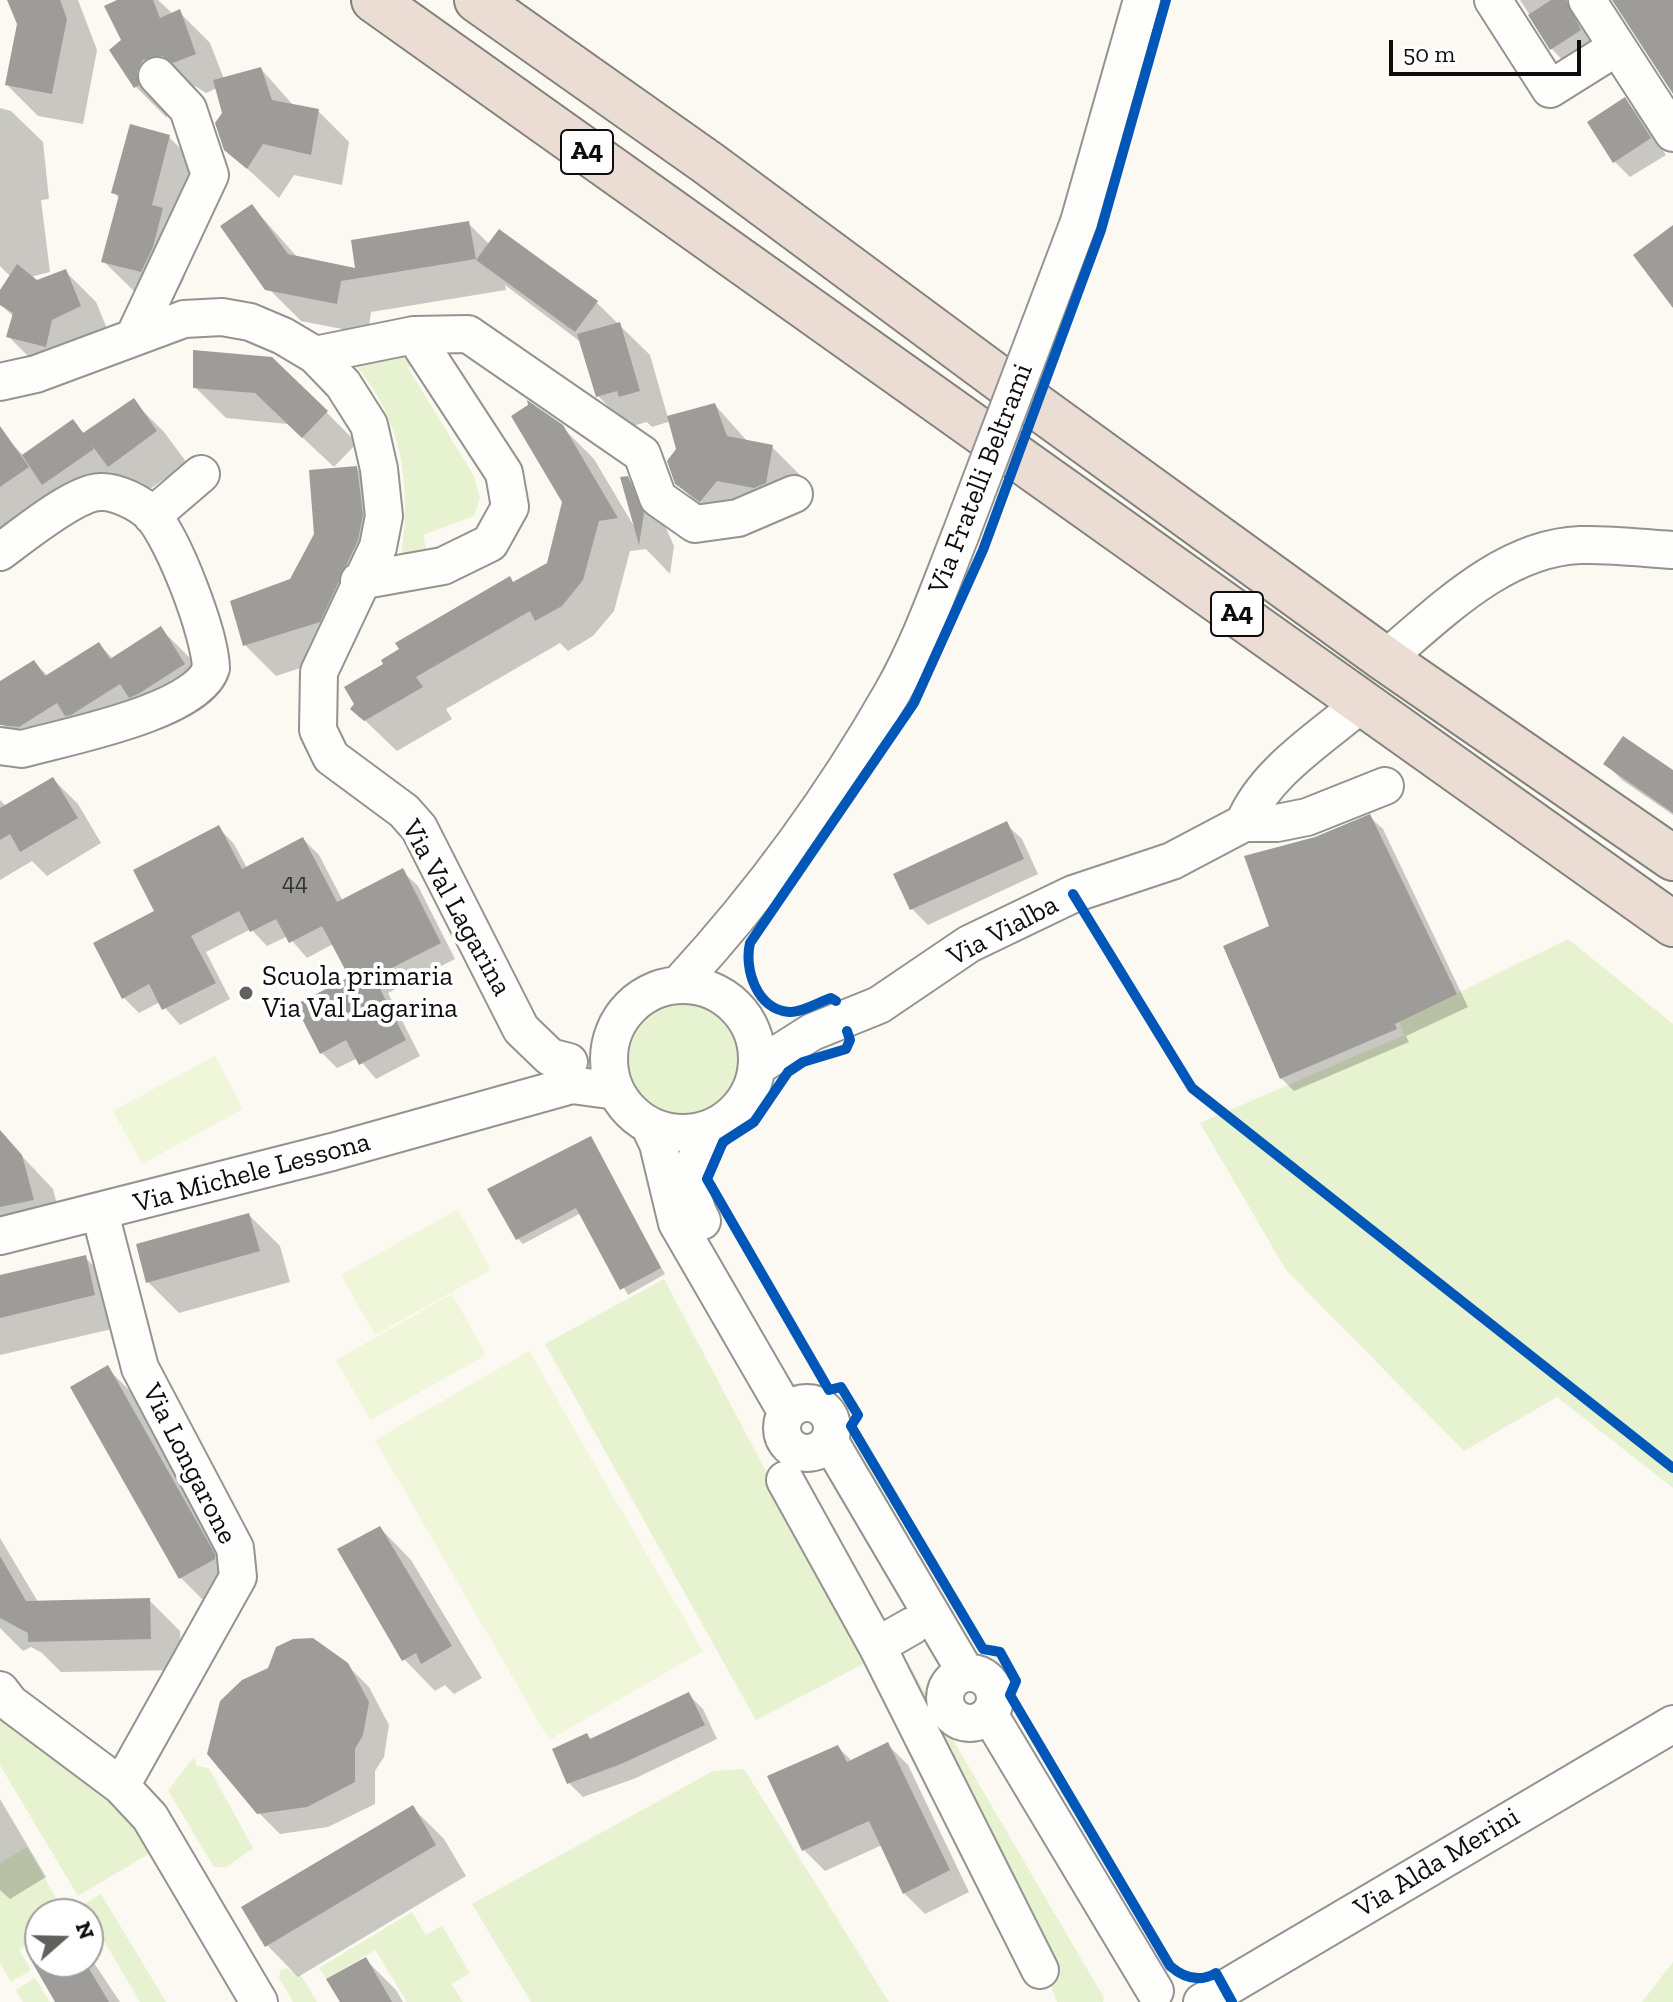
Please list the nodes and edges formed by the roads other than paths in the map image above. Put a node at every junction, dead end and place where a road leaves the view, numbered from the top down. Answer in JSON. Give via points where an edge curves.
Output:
{"nodes":[{"id":1,"x":374,"y":0,"type":"edge"},
{"id":2,"x":477,"y":0,"type":"edge"},
{"id":3,"x":1142,"y":0,"type":"edge"},
{"id":4,"x":1493,"y":0,"type":"edge"},
{"id":5,"x":1587,"y":0,"type":"edge"},
{"id":6,"x":1617,"y":47,"type":"junction"},
{"id":7,"x":157,"y":76,"type":"dead end"},
{"id":8,"x":1673,"y":133,"type":"edge"},
{"id":9,"x":414,"y":335,"type":"junction"},
{"id":10,"x":134,"y":337,"type":"junction"},
{"id":11,"x":315,"y":355,"type":"junction"},
{"id":12,"x":0,"y":382,"type":"edge"},
{"id":13,"x":201,"y":474,"type":"dead end"},
{"id":14,"x":794,"y":494,"type":"dead end"},
{"id":15,"x":152,"y":516,"type":"junction"},
{"id":16,"x":1673,"y":550,"type":"edge"},
{"id":17,"x":0,"y":552,"type":"edge"},
{"id":18,"x":359,"y":581,"type":"junction"},
{"id":19,"x":1385,"y":659,"type":"junction"},
{"id":20,"x":1362,"y":703,"type":"junction"},
{"id":21,"x":0,"y":746,"type":"edge"},
{"id":22,"x":1385,"y":786,"type":"dead end"},
{"id":23,"x":1244,"y":823,"type":"junction"},
{"id":24,"x":1673,"y":858,"type":"edge"},
{"id":25,"x":738,"y":920,"type":"junction"},
{"id":26,"x":1673,"y":924,"type":"edge"},
{"id":27,"x":680,"y":983,"type":"junction"},
{"id":28,"x":737,"y":1011,"type":"junction"},
{"id":29,"x":617,"y":1028,"type":"junction"},
{"id":30,"x":812,"y":1032,"type":"junction"},
{"id":31,"x":569,"y":1062,"type":"junction"},
{"id":32,"x":757,"y":1067,"type":"junction"},
{"id":33,"x":616,"y":1091,"type":"junction"},
{"id":34,"x":503,"y":1104,"type":"junction"},
{"id":35,"x":649,"y":1125,"type":"junction"},
{"id":36,"x":719,"y":1125,"type":"junction"},
{"id":37,"x":100,"y":1213,"type":"junction"},
{"id":38,"x":0,"y":1236,"type":"edge"},
{"id":39,"x":797,"y":1408,"type":"junction"},
{"id":40,"x":819,"y":1446,"type":"junction"},
{"id":41,"x":785,"y":1480,"type":"dead end"},
{"id":42,"x":912,"y":1626,"type":"junction"},
{"id":43,"x":877,"y":1646,"type":"junction"},
{"id":44,"x":957,"y":1679,"type":"junction"},
{"id":45,"x":0,"y":1690,"type":"edge"},
{"id":46,"x":1673,"y":1724,"type":"edge"},
{"id":47,"x":121,"y":1786,"type":"junction"},
{"id":48,"x":1040,"y":1970,"type":"dead end"},
{"id":49,"x":1154,"y":1999,"type":"edge"},
{"id":50,"x":259,"y":2002,"type":"edge"},
{"id":51,"x":1202,"y":2002,"type":"edge"}],
"edges":[{"from":1,"to":20,"type":"highway","number":"A4"},
{"from":2,"to":19,"type":"highway","number":"A4"},
{"from":3,"to":25,"type":"street","name":"Via Fratelli Beltrami","bridge":true,"via":[[1079,222],[960,536],[893,692],[810,822]]},
{"from":4,"to":6,"type":"street","via":[[1550,89]]},
{"from":5,"to":6,"type":"street"},
{"from":6,"to":8,"type":"street"},
{"from":7,"to":10,"type":"street","via":[[188,109],[210,175]]},
{"from":9,"to":11,"type":"street"},
{"from":9,"to":14,"type":"street","via":[[468,334],[642,454],[658,498],[695,524],[738,518]]},
{"from":9,"to":18,"type":"street","via":[[504,473],[510,507],[490,543],[443,566]]},
{"from":10,"to":11,"type":"street","name":"Via Val Lagarina","via":[[184,319],[222,317],[250,322]]},
{"from":10,"to":12,"type":"street","name":"Via Val Lagarina"},
{"from":11,"to":18,"type":"street","name":"Via Val Lagarina","via":[[343,384],[369,425],[379,469],[384,516],[378,547]]},
{"from":13,"to":15,"type":"street"},
{"from":15,"to":17,"type":"street","via":[[111,493],[91,494]]},
{"from":15,"to":21,"type":"street","via":[[167,536],[206,636],[209,677],[184,699],[158,709],[22,749]]},
{"from":16,"to":19,"type":"street","via":[[1578,545],[1539,553],[1503,568],[1458,598]]},
{"from":18,"to":31,"type":"street","name":"Via Val Lagarina","via":[[319,672],[318,730],[324,744],[345,771],[404,811],[419,828],[521,1029],[550,1057]]},
{"from":19,"to":24,"type":"highway","number":"A4"},
{"from":20,"to":23,"type":"street","via":[[1283,770],[1253,801]]},
{"from":20,"to":26,"type":"highway","number":"A4"},
{"from":22,"to":23,"type":"street","via":[[1307,817]]},
{"from":23,"to":30,"type":"street","name":"Via Vialba","via":[[1172,861],[1073,894],[969,944],[879,1005]]},
{"from":25,"to":27,"type":"street","name":"Via Fratelli Beltrami"},
{"from":25,"to":28,"type":"street","name":"Via Fratelli Beltrami","via":[[723,965]]},
{"from":27,"to":28,"type":"street","via":[[707,989]]},
{"from":27,"to":29,"type":"street","via":[[637,1001]]},
{"from":28,"to":30,"type":"street","name":"Via Vialba","via":[[768,1029]]},
{"from":28,"to":32,"type":"street","via":[[755,1044]]},
{"from":29,"to":31,"type":"street","name":"Via Michele Lessona"},
{"from":29,"to":33,"type":"street","via":[[609,1067]]},
{"from":30,"to":32,"type":"street","name":"Via Vialba"},
{"from":31,"to":34,"type":"street","name":"Via Michele Lessona"},
{"from":32,"to":36,"type":"street","via":[[737,1110]]},
{"from":33,"to":34,"type":"street","name":"Via Michele Lessona","via":[[578,1084]]},
{"from":33,"to":35,"type":"street"},
{"from":34,"to":37,"type":"street","name":"Via Michele Lessona"},
{"from":35,"to":36,"type":"street","via":[[684,1133]]},
{"from":35,"to":39,"type":"street","via":[[677,1223]]},
{"from":36,"to":39,"type":"street","via":[[705,1139],[689,1179],[697,1212]]},
{"from":37,"to":38,"type":"street","name":"Via Michele Lessona"},
{"from":37,"to":47,"type":"street","name":"Via Longarone","via":[[140,1368],[235,1548],[238,1577]]},
{"from":39,"to":40,"type":"street","via":[[782,1426],[786,1441],[798,1451]]},
{"from":40,"to":42,"type":"street"},
{"from":40,"to":44,"type":"street"},
{"from":41,"to":43,"type":"street"},
{"from":42,"to":43,"type":"street"},
{"from":42,"to":44,"type":"street"},
{"from":43,"to":48,"type":"street"},
{"from":44,"to":49,"type":"street","via":[[982,1676],[993,1689],[994,1706],[981,1719]]},
{"from":45,"to":47,"type":"street"},
{"from":46,"to":51,"type":"street","name":"Via Alda Merini"},
{"from":47,"to":50,"type":"street","via":[[150,1817]]}]}
